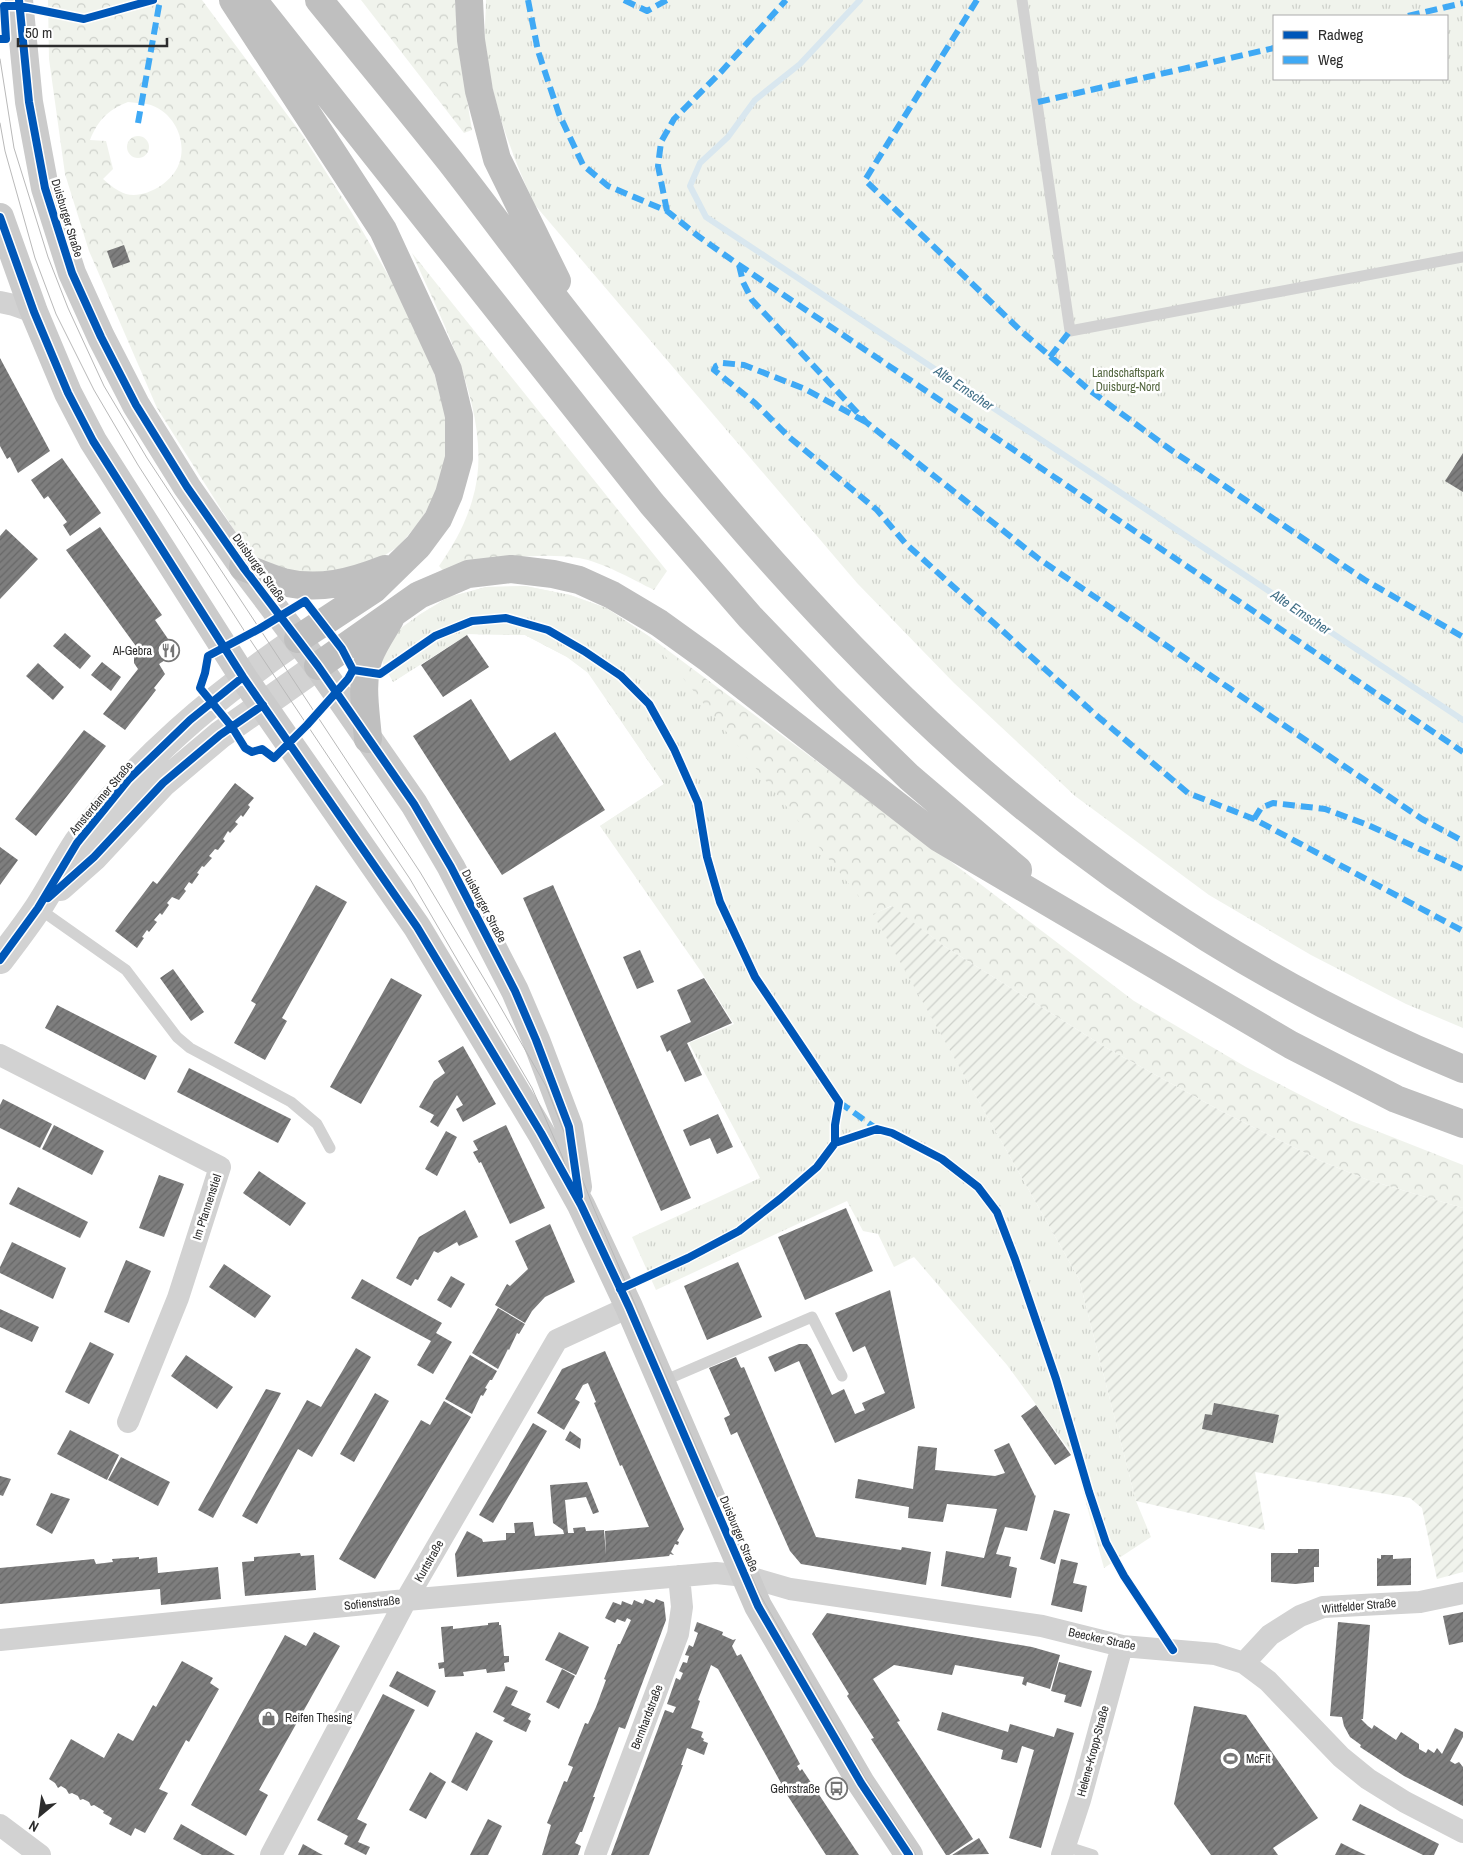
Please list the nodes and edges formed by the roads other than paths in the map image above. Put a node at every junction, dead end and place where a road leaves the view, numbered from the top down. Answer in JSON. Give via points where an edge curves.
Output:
{"nodes":[{"id":1,"x":19,"y":0,"type":"edge"},
{"id":2,"x":319,"y":0,"type":"edge"},
{"id":3,"x":469,"y":0,"type":"edge"},
{"id":4,"x":1022,"y":0,"type":"edge"},
{"id":5,"x":241,"y":1,"type":"edge"},
{"id":6,"x":0,"y":217,"type":"edge"},
{"id":7,"x":1463,"y":256,"type":"edge"},
{"id":8,"x":0,"y":302,"type":"edge"},
{"id":9,"x":34,"y":312,"type":"junction"},
{"id":10,"x":585,"y":338,"type":"junction"},
{"id":11,"x":399,"y":565,"type":"junction"},
{"id":12,"x":243,"y":566,"type":"junction"},
{"id":13,"x":393,"y":612,"type":"junction"},
{"id":14,"x":298,"y":639,"type":"junction"},
{"id":15,"x":318,"y":666,"type":"junction"},
{"id":16,"x":243,"y":677,"type":"junction"},
{"id":17,"x":263,"y":705,"type":"junction"},
{"id":18,"x":368,"y":739,"type":"junction"},
{"id":19,"x":38,"y":908,"type":"junction"},
{"id":20,"x":1124,"y":948,"type":"junction"},
{"id":21,"x":0,"y":960,"type":"edge"},
{"id":22,"x":0,"y":1055,"type":"edge"},
{"id":23,"x":1463,"y":1069,"type":"edge"},
{"id":24,"x":1463,"y":1124,"type":"edge"},
{"id":25,"x":330,"y":1148,"type":"dead end"},
{"id":26,"x":581,"y":1206,"type":"junction"},
{"id":27,"x":629,"y":1307,"type":"junction"},
{"id":28,"x":842,"y":1376,"type":"dead end"},
{"id":29,"x":661,"y":1382,"type":"junction"},
{"id":30,"x":128,"y":1422,"type":"dead end"},
{"id":31,"x":679,"y":1576,"type":"junction"},
{"id":32,"x":745,"y":1576,"type":"junction"},
{"id":33,"x":1463,"y":1593,"type":"edge"},
{"id":34,"x":406,"y":1600,"type":"junction"},
{"id":35,"x":0,"y":1640,"type":"edge"},
{"id":36,"x":1122,"y":1646,"type":"junction"},
{"id":37,"x":1244,"y":1664,"type":"junction"},
{"id":38,"x":0,"y":1825,"type":"edge"},
{"id":39,"x":1463,"y":1832,"type":"edge"},
{"id":40,"x":1064,"y":1850,"type":"edge"},
{"id":41,"x":40,"y":1855,"type":"edge"},
{"id":42,"x":271,"y":1855,"type":"edge"},
{"id":43,"x":595,"y":1855,"type":"edge"},
{"id":44,"x":909,"y":1855,"type":"edge"},
{"id":45,"x":1093,"y":1855,"type":"edge"}],
"edges":[{"from":1,"to":12,"type":"main road","name":"Duisburger Straße","via":[[29,102],[43,180],[72,272],[136,405],[187,487]]},
{"from":2,"to":10,"type":"highway","via":[[448,159]]},
{"from":3,"to":10,"type":"highway","via":[[479,91],[497,159]]},
{"from":4,"to":7,"type":"lane","via":[[1070,330]]},
{"from":5,"to":11,"type":"highway","via":[[383,230],[448,370],[459,416],[459,458],[438,519]]},
{"from":5,"to":20,"type":"highway","via":[[652,504],[750,617],[909,777],[1028,879]]},
{"from":6,"to":9,"type":"main road","name":"Duisburger Straße"},
{"from":8,"to":9,"type":"street"},
{"from":9,"to":16,"type":"main road","name":"Duisburger Straße","via":[[68,393],[93,441]]},
{"from":10,"to":23,"type":"highway","via":[[722,506],[821,615],[984,773],[1055,832],[1216,944],[1379,1032]]},
{"from":11,"to":12,"type":"highway","via":[[356,580],[320,587],[283,582]]},
{"from":11,"to":14,"type":"highway","via":[[374,589]]},
{"from":12,"to":14,"type":"main road","name":"Duisburger Straße"},
{"from":13,"to":15,"type":"highway"},
{"from":13,"to":18,"type":"highway","via":[[365,672],[363,686]]},
{"from":13,"to":20,"type":"highway","via":[[419,596],[468,574],[511,569],[579,580],[659,623],[939,838]]},
{"from":14,"to":15,"type":"main road","name":"Duisburger Straße"},
{"from":14,"to":16,"type":"street","name":"Amsterdamer Straße"},
{"from":15,"to":17,"type":"street","name":"Amsterdamer Straße"},
{"from":15,"to":18,"type":"main road","name":"Duisburger Straße"},
{"from":16,"to":17,"type":"main road","name":"Duisburger Straße"},
{"from":16,"to":19,"type":"street","name":"Amsterdamer Straße","via":[[190,720],[128,780],[77,843]]},
{"from":17,"to":19,"type":"street","name":"Amsterdamer Straße","via":[[220,735],[163,783],[94,857]]},
{"from":17,"to":26,"type":"main road","name":"Duisburger Straße","via":[[418,927]]},
{"from":18,"to":26,"type":"main road","name":"Duisburger Straße","via":[[414,804],[451,867],[515,991],[569,1127]]},
{"from":19,"to":21,"type":"street","name":"Amsterdamer Straße"},
{"from":19,"to":25,"type":"lane","via":[[126,970],[177,1037],[190,1048],[291,1102],[317,1124]]},
{"from":20,"to":24,"type":"highway","via":[[1291,1046],[1396,1099]]},
{"from":22,"to":30,"type":"street","name":"Im Pfannenstiel","via":[[220,1167],[178,1298]]},
{"from":26,"to":27,"type":"main road","name":"Duisburger Straße"},
{"from":27,"to":29,"type":"main road","name":"Duisburger Straße"},
{"from":27,"to":34,"type":"street","name":"Kurtstraße","via":[[557,1340]]},
{"from":28,"to":29,"type":"lane","via":[[812,1317]]},
{"from":29,"to":32,"type":"main road","name":"Duisburger Straße"},
{"from":31,"to":32,"type":"street","name":"Sofienstraße","via":[[716,1573]]},
{"from":31,"to":34,"type":"street","name":"Sofienstraße"},
{"from":31,"to":43,"type":"street","name":"Bernhardstraße","via":[[682,1606],[678,1634]]},
{"from":32,"to":36,"type":"street","name":"Beecker Straße","via":[[790,1589],[1042,1626]]},
{"from":32,"to":44,"type":"main road","name":"Duisburger Straße","via":[[758,1606],[861,1783]]},
{"from":33,"to":37,"type":"street","name":"Wittfelder Straße","via":[[1420,1602],[1323,1607],[1300,1616],[1270,1635]]},
{"from":34,"to":35,"type":"street","name":"Sofienstraße"},
{"from":34,"to":42,"type":"street","name":"Kurtstraße"},
{"from":36,"to":37,"type":"street","name":"Beecker Straße","via":[[1215,1654]]},
{"from":36,"to":40,"type":"street","name":"Helene-Kropp-Straße"},
{"from":37,"to":39,"type":"street","name":"Beecker Straße","via":[[1268,1681],[1341,1757],[1368,1779]]},
{"from":38,"to":41,"type":"street"},
{"from":40,"to":45,"type":"lane"}]}
